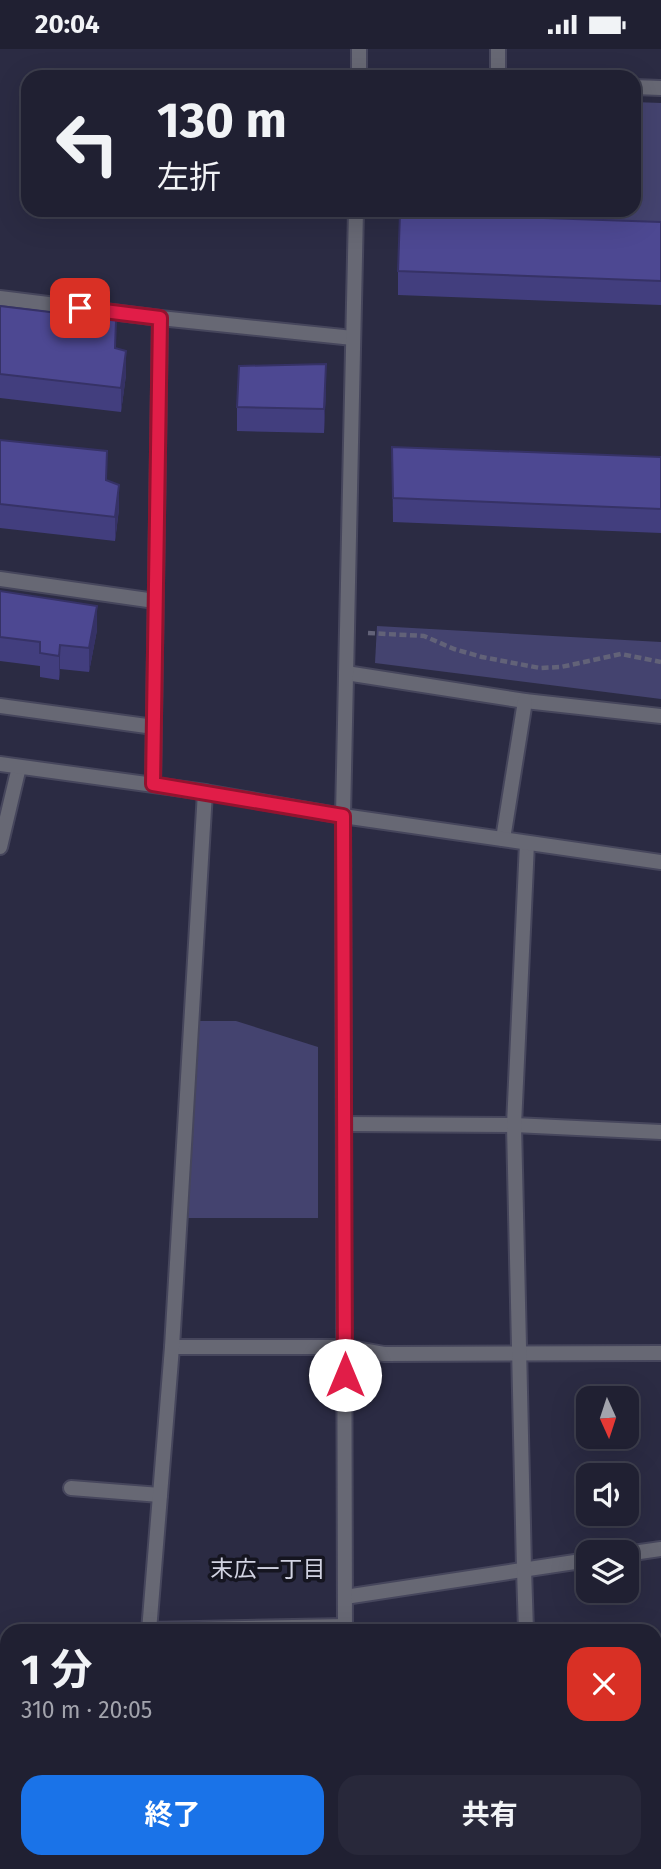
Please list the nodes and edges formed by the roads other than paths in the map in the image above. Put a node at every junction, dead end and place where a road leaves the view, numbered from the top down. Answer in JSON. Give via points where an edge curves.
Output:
{"nodes":[{"id":1,"x":359,"y":49,"type":"edge"},
{"id":2,"x":498,"y":49,"type":"edge"},
{"id":3,"x":359,"y":70,"type":"edge"},
{"id":4,"x":498,"y":70,"type":"edge"},
{"id":5,"x":641,"y":87,"type":"edge"},
{"id":6,"x":661,"y":88,"type":"edge"},
{"id":7,"x":356,"y":217,"type":"edge"},
{"id":8,"x":0,"y":298,"type":"edge"},
{"id":9,"x":160,"y":318,"type":"junction"},
{"id":10,"x":353,"y":338,"type":"junction"},
{"id":11,"x":0,"y":579,"type":"edge"},
{"id":12,"x":155,"y":601,"type":"junction"},
{"id":13,"x":346,"y":673,"type":"junction"},
{"id":14,"x":524,"y":701,"type":"junction"},
{"id":15,"x":0,"y":706,"type":"edge"},
{"id":16,"x":661,"y":716,"type":"edge"},
{"id":17,"x":154,"y":727,"type":"junction"},
{"id":18,"x":0,"y":764,"type":"edge"},
{"id":19,"x":19,"y":767,"type":"junction"},
{"id":20,"x":153,"y":784,"type":"junction"},
{"id":21,"x":205,"y":792,"type":"junction"},
{"id":22,"x":343,"y":816,"type":"junction"},
{"id":23,"x":503,"y":839,"type":"junction"},
{"id":24,"x":527,"y":843,"type":"junction"},
{"id":25,"x":0,"y":847,"type":"edge"},
{"id":26,"x":661,"y":862,"type":"edge"},
{"id":27,"x":344,"y":1124,"type":"junction"},
{"id":28,"x":514,"y":1125,"type":"junction"},
{"id":29,"x":661,"y":1132,"type":"edge"},
{"id":30,"x":172,"y":1347,"type":"junction"},
{"id":31,"x":345,"y":1347,"type":"junction"},
{"id":32,"x":661,"y":1353,"type":"edge"},
{"id":33,"x":520,"y":1355,"type":"junction"},
{"id":34,"x":71,"y":1488,"type":"dead end"},
{"id":35,"x":160,"y":1495,"type":"junction"},
{"id":36,"x":661,"y":1549,"type":"edge"},
{"id":37,"x":639,"y":1552,"type":"edge"},
{"id":38,"x":576,"y":1562,"type":"edge"},
{"id":39,"x":524,"y":1569,"type":"junction"},
{"id":40,"x":345,"y":1597,"type":"junction"},
{"id":41,"x":150,"y":1624,"type":"edge"},
{"id":42,"x":345,"y":1624,"type":"edge"},
{"id":43,"x":526,"y":1624,"type":"edge"}],
"edges":[{"from":1,"to":3,"type":"street"},
{"from":2,"to":4,"type":"street"},
{"from":5,"to":6,"type":"street"},
{"from":7,"to":10,"type":"street"},
{"from":8,"to":9,"type":"street"},
{"from":9,"to":10,"type":"street"},
{"from":9,"to":12,"type":"street"},
{"from":10,"to":13,"type":"street"},
{"from":11,"to":12,"type":"street"},
{"from":12,"to":17,"type":"street"},
{"from":13,"to":14,"type":"street"},
{"from":13,"to":22,"type":"street"},
{"from":14,"to":16,"type":"street"},
{"from":14,"to":23,"type":"street"},
{"from":15,"to":17,"type":"street"},
{"from":17,"to":20,"type":"street"},
{"from":18,"to":19,"type":"street"},
{"from":19,"to":20,"type":"street"},
{"from":19,"to":25,"type":"street"},
{"from":20,"to":21,"type":"street"},
{"from":21,"to":22,"type":"street"},
{"from":21,"to":30,"type":"street"},
{"from":22,"to":23,"type":"street"},
{"from":22,"to":27,"type":"street"},
{"from":23,"to":24,"type":"street"},
{"from":24,"to":26,"type":"street"},
{"from":24,"to":28,"type":"street"},
{"from":27,"to":28,"type":"street"},
{"from":27,"to":31,"type":"street"},
{"from":28,"to":29,"type":"street"},
{"from":28,"to":33,"type":"street"},
{"from":30,"to":31,"type":"street"},
{"from":30,"to":35,"type":"street"},
{"from":31,"to":33,"type":"street","via":[[384,1354]]},
{"from":31,"to":40,"type":"street"},
{"from":32,"to":33,"type":"street"},
{"from":33,"to":39,"type":"street"},
{"from":34,"to":35,"type":"street"},
{"from":35,"to":41,"type":"street"},
{"from":36,"to":37,"type":"street"},
{"from":38,"to":39,"type":"street"},
{"from":39,"to":40,"type":"street"},
{"from":39,"to":43,"type":"street"},
{"from":40,"to":42,"type":"street"}]}
